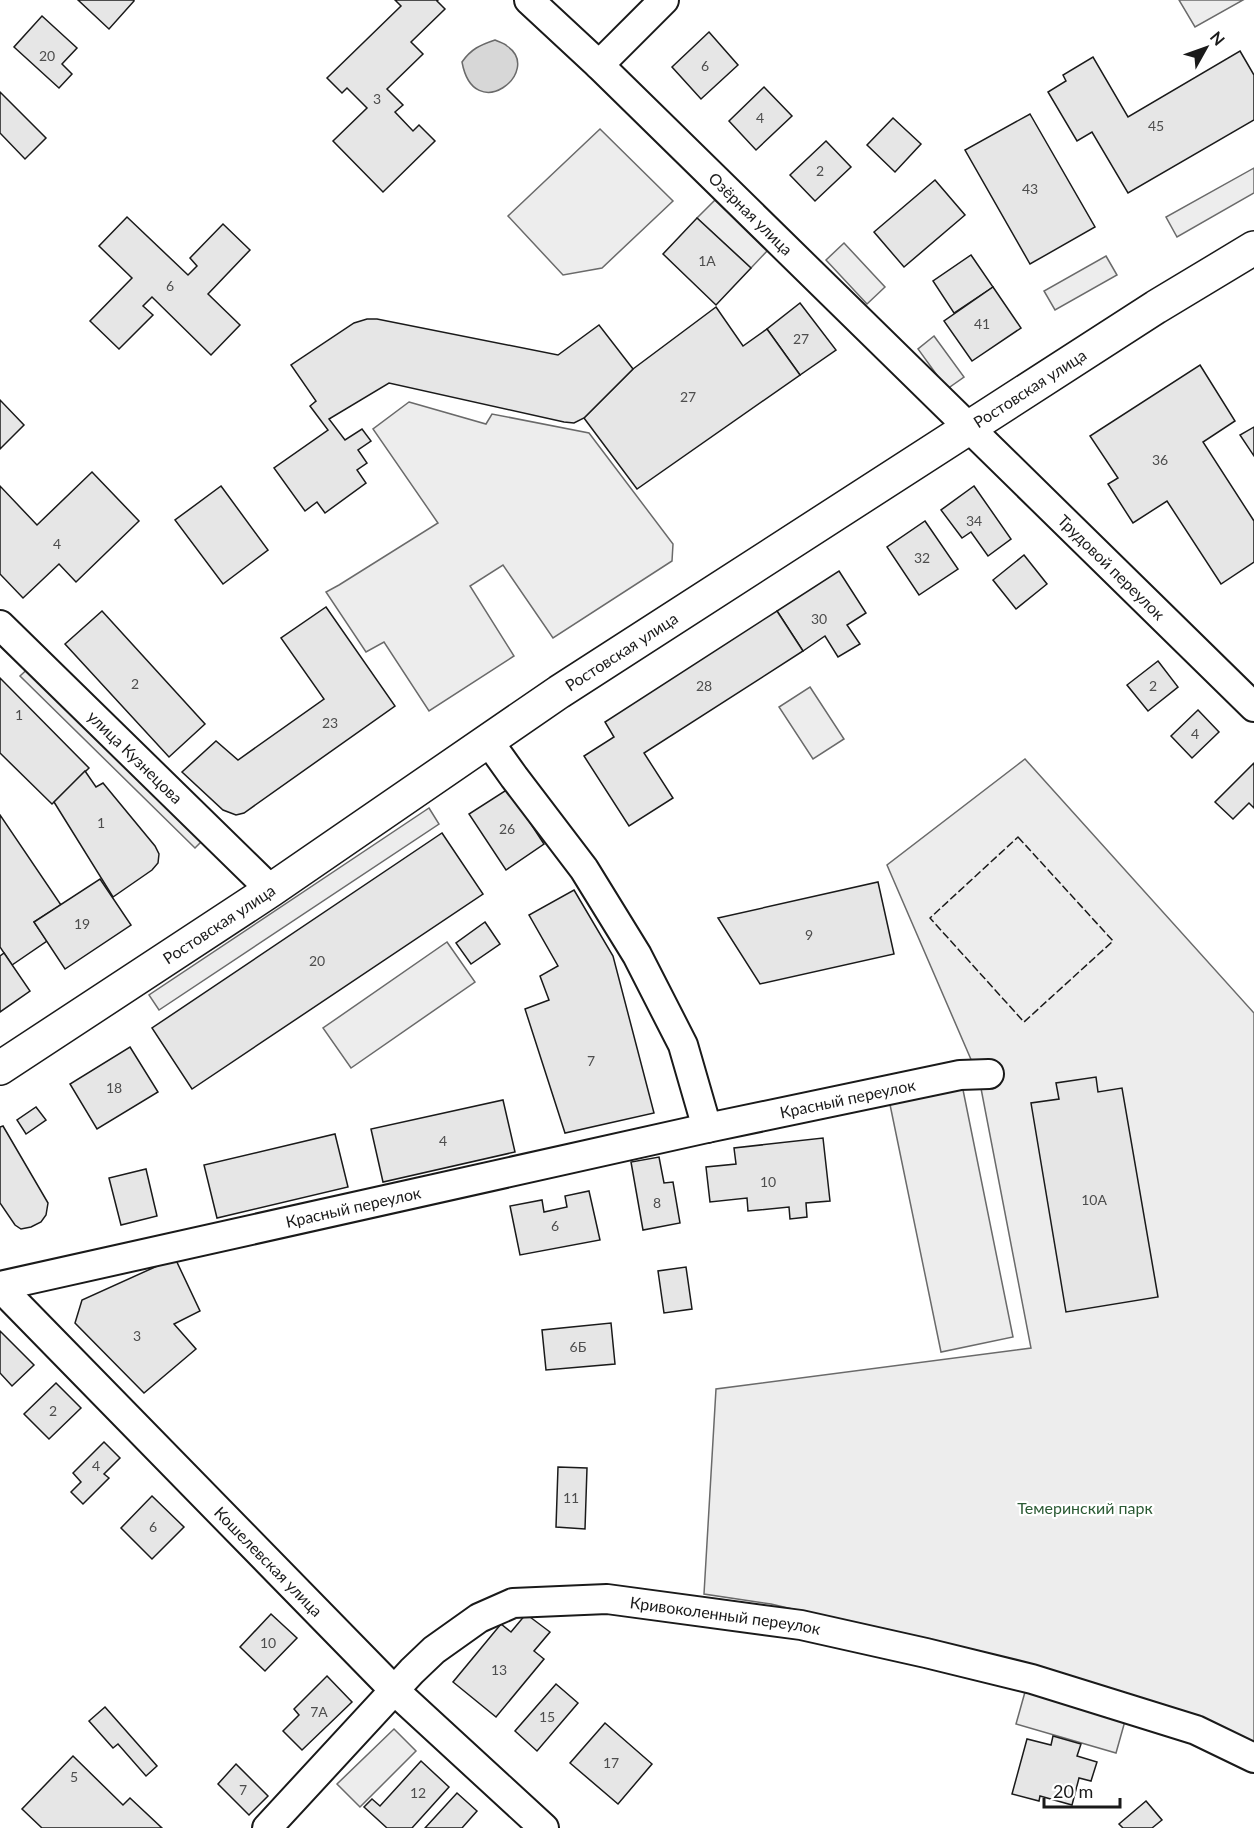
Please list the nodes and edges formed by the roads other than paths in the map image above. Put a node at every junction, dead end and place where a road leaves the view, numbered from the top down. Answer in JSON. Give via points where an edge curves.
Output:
{"nodes":[{"id":1,"x":529,"y":0,"type":"edge"},
{"id":2,"x":664,"y":0,"type":"edge"},
{"id":3,"x":599,"y":65,"type":"junction"},
{"id":4,"x":1254,"y":248,"type":"edge"},
{"id":5,"x":969,"y":427,"type":"junction"},
{"id":6,"x":0,"y":625,"type":"edge"},
{"id":7,"x":1254,"y":707,"type":"edge"},
{"id":8,"x":489,"y":742,"type":"junction"},
{"id":9,"x":271,"y":890,"type":"junction"},
{"id":10,"x":0,"y":1068,"type":"edge"},
{"id":11,"x":989,"y":1074,"type":"dead end"},
{"id":12,"x":707,"y":1128,"type":"junction"},
{"id":13,"x":0,"y":1287,"type":"edge"},
{"id":14,"x":394,"y":1690,"type":"junction"},
{"id":15,"x":1254,"y":1758,"type":"edge"},
{"id":16,"x":267,"y":1828,"type":"edge"},
{"id":17,"x":544,"y":1828,"type":"edge"}],
"edges":[{"from":1,"to":3,"type":"street","name":"Озёрная улица"},
{"from":2,"to":3,"type":"street"},
{"from":3,"to":5,"type":"street","name":"Озёрная улица"},
{"from":4,"to":5,"type":"main road","name":"Ростовская улица","via":[[1156,306]]},
{"from":5,"to":7,"type":"street","name":"Трудовой переулок"},
{"from":5,"to":8,"type":"main road","name":"Ростовская улица","via":[[559,692]]},
{"from":6,"to":9,"type":"street","name":"улица Кузнецова"},
{"from":8,"to":9,"type":"main road","name":"Ростовская улица"},
{"from":8,"to":12,"type":"street","via":[[584,869],[637,955],[682,1045]]},
{"from":9,"to":10,"type":"main road","name":"Ростовская улица"},
{"from":11,"to":12,"type":"street","name":"Красный переулок","via":[[949,1077]]},
{"from":12,"to":13,"type":"street","name":"Красный переулок"},
{"from":13,"to":14,"type":"street","name":"Кошелевская улица"},
{"from":14,"to":15,"type":"street","name":"Кривоколенный переулок","via":[[434,1650],[479,1618],[513,1603],[607,1599],[801,1625],[1032,1679],[1196,1730]]},
{"from":14,"to":16,"type":"street","name":"Кривоколенный переулок"},
{"from":14,"to":17,"type":"street","name":"Кошелевская улица"}]}
